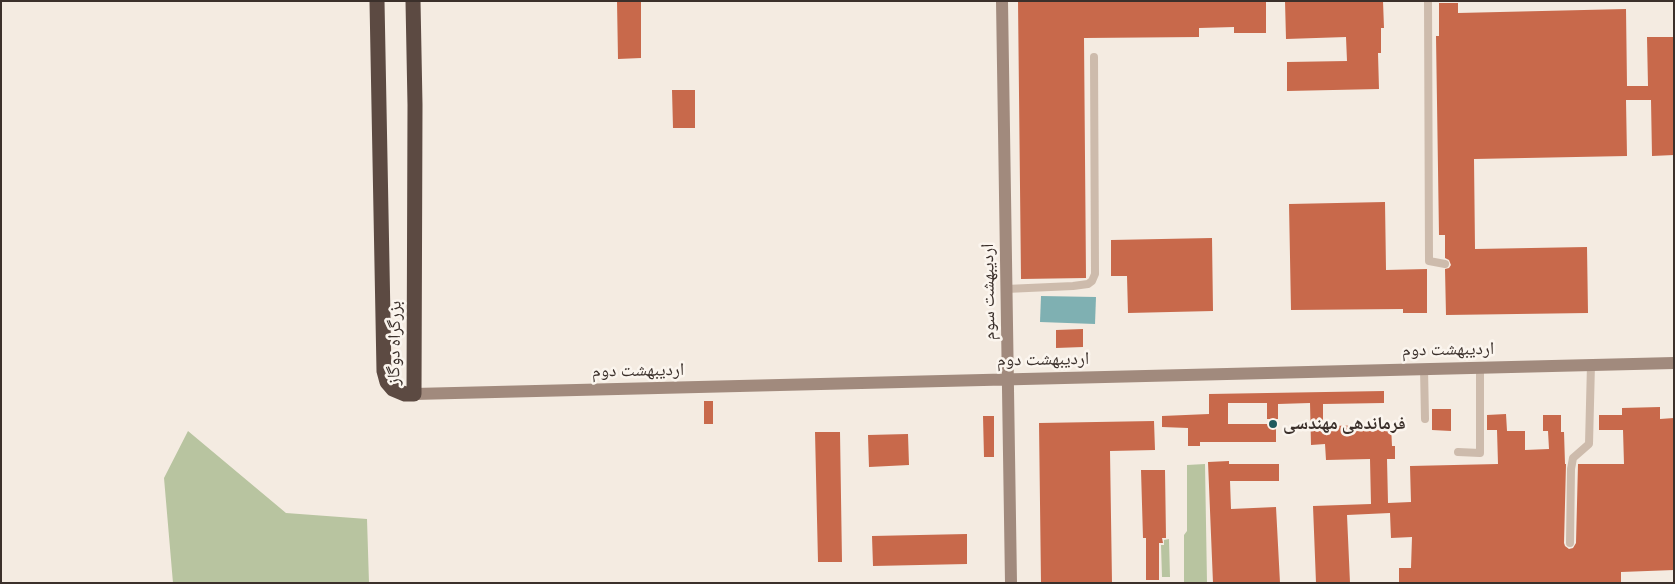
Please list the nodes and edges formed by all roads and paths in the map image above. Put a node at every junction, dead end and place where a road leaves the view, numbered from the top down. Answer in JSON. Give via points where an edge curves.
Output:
{"nodes":[{"id":1,"x":377,"y":1,"type":"edge"},
{"id":2,"x":412,"y":1,"type":"edge"},
{"id":3,"x":1002,"y":1,"type":"edge"},
{"id":4,"x":1428,"y":1,"type":"edge"},
{"id":5,"x":1094,"y":57,"type":"dead end"},
{"id":6,"x":1445,"y":264,"type":"dead end"},
{"id":7,"x":1006,"y":289,"type":"junction"},
{"id":8,"x":1674,"y":363,"type":"edge"},
{"id":9,"x":1591,"y":364,"type":"junction"},
{"id":10,"x":1480,"y":367,"type":"junction"},
{"id":11,"x":1424,"y":368,"type":"junction"},
{"id":12,"x":1008,"y":378,"type":"junction"},
{"id":13,"x":414,"y":394,"type":"junction"},
{"id":14,"x":1425,"y":419,"type":"dead end"},
{"id":15,"x":1458,"y":452,"type":"dead end"},
{"id":16,"x":1570,"y":542,"type":"dead end"},
{"id":17,"x":1011,"y":583,"type":"edge"}],
"edges":[{"from":1,"to":13,"type":"highway","name":"بزرگراه دوگاز","via":[[384,371],[393,389]]},
{"from":2,"to":13,"type":"highway","name":"بزرگراه دوگاز"},
{"from":3,"to":7,"type":"street","name":"اردیبهشت سوم"},
{"from":4,"to":6,"type":"lane","via":[[1429,261]]},
{"from":5,"to":7,"type":"lane","via":[[1095,274],[1088,284]]},
{"from":7,"to":12,"type":"street","name":"اردیبهشت سوم"},
{"from":8,"to":9,"type":"street","name":"اردیبهشت دوم"},
{"from":9,"to":10,"type":"street","name":"اردیبهشت دوم"},
{"from":9,"to":16,"type":"lane","via":[[1589,444],[1574,458],[1571,469]]},
{"from":10,"to":11,"type":"street","name":"اردیبهشت دوم"},
{"from":10,"to":15,"type":"lane","via":[[1480,453]]},
{"from":11,"to":12,"type":"street","name":"اردیبهشت دوم"},
{"from":11,"to":14,"type":"lane"},
{"from":12,"to":13,"type":"street","name":"اردیبهشت دوم"},
{"from":12,"to":17,"type":"street","name":"اردیبهشت سوم"}]}
